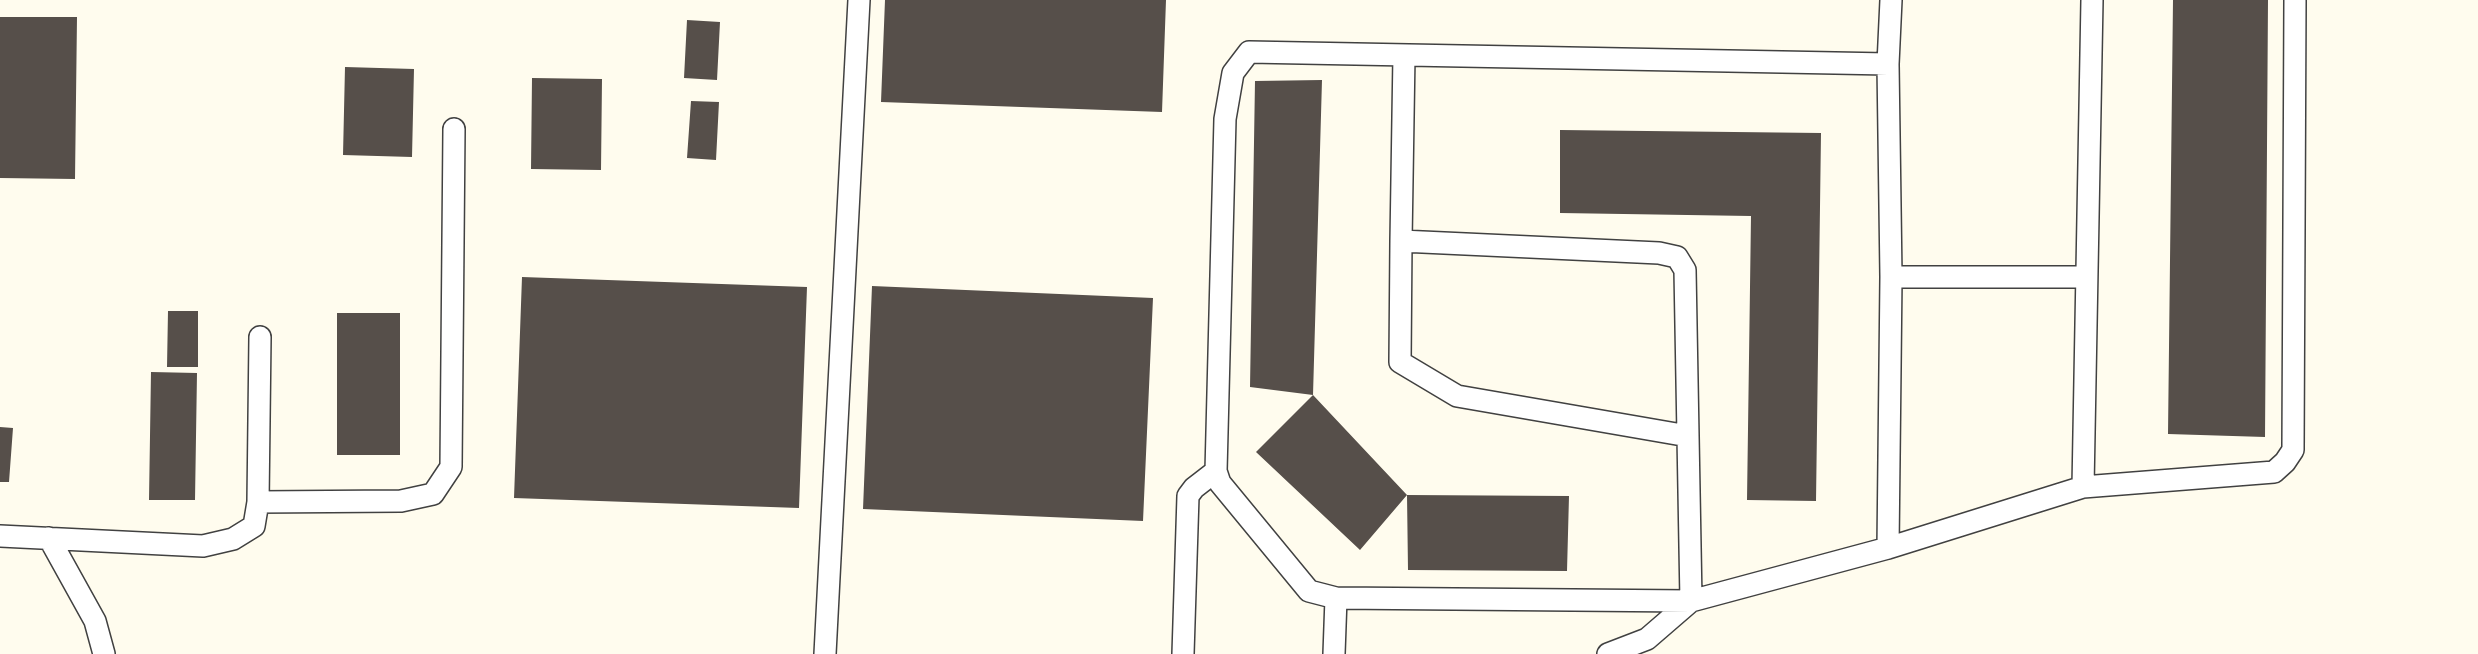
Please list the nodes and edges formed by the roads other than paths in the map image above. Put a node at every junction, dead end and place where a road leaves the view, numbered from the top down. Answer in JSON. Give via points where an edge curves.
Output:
{"nodes":[{"id":1,"x":859,"y":0,"type":"edge"},
{"id":2,"x":1891,"y":0,"type":"edge"},
{"id":3,"x":2092,"y":0,"type":"edge"},
{"id":4,"x":2295,"y":0,"type":"edge"},
{"id":5,"x":1404,"y":55,"type":"junction"},
{"id":6,"x":1888,"y":64,"type":"junction"},
{"id":7,"x":454,"y":129,"type":"dead end"},
{"id":8,"x":1401,"y":241,"type":"junction"},
{"id":9,"x":1891,"y":277,"type":"junction"},
{"id":10,"x":2085,"y":277,"type":"junction"},
{"id":11,"x":260,"y":337,"type":"dead end"},
{"id":12,"x":1688,"y":436,"type":"junction"},
{"id":13,"x":1216,"y":471,"type":"junction"},
{"id":14,"x":2083,"y":487,"type":"junction"},
{"id":15,"x":258,"y":502,"type":"junction"},
{"id":16,"x":0,"y":536,"type":"edge"},
{"id":17,"x":49,"y":538,"type":"junction"},
{"id":18,"x":1888,"y":548,"type":"junction"},
{"id":19,"x":1336,"y":598,"type":"junction"},
{"id":20,"x":1691,"y":601,"type":"junction"},
{"id":21,"x":104,"y":654,"type":"edge"},
{"id":22,"x":825,"y":654,"type":"edge"},
{"id":23,"x":1183,"y":654,"type":"edge"},
{"id":24,"x":1334,"y":654,"type":"edge"},
{"id":25,"x":1608,"y":654,"type":"edge"}],
"edges":[{"from":1,"to":22,"type":"lane"},
{"from":2,"to":6,"type":"lane"},
{"from":3,"to":10,"type":"lane"},
{"from":4,"to":14,"type":"lane","via":[[2293,450],[2274,472]]},
{"from":5,"to":6,"type":"lane"},
{"from":5,"to":8,"type":"lane"},
{"from":5,"to":13,"type":"lane","via":[[1249,52],[1233,73],[1225,119]]},
{"from":6,"to":9,"type":"lane"},
{"from":7,"to":15,"type":"lane","via":[[451,467],[433,494],[401,501]]},
{"from":8,"to":12,"type":"lane","via":[[1400,362],[1457,396]]},
{"from":8,"to":12,"type":"lane","via":[[1677,257],[1685,270]]},
{"from":9,"to":10,"type":"lane"},
{"from":9,"to":18,"type":"lane"},
{"from":10,"to":14,"type":"lane"},
{"from":11,"to":15,"type":"lane"},
{"from":12,"to":20,"type":"lane"},
{"from":13,"to":19,"type":"lane","via":[[1220,483],[1309,591]]},
{"from":13,"to":23,"type":"lane","via":[[1188,496]]},
{"from":14,"to":18,"type":"lane"},
{"from":15,"to":17,"type":"lane","via":[[254,526],[233,539],[204,546]]},
{"from":16,"to":17,"type":"lane"},
{"from":17,"to":21,"type":"lane","via":[[95,621]]},
{"from":18,"to":20,"type":"lane"},
{"from":19,"to":20,"type":"lane"},
{"from":19,"to":24,"type":"lane"},
{"from":20,"to":25,"type":"lane","via":[[1647,639]]}]}
